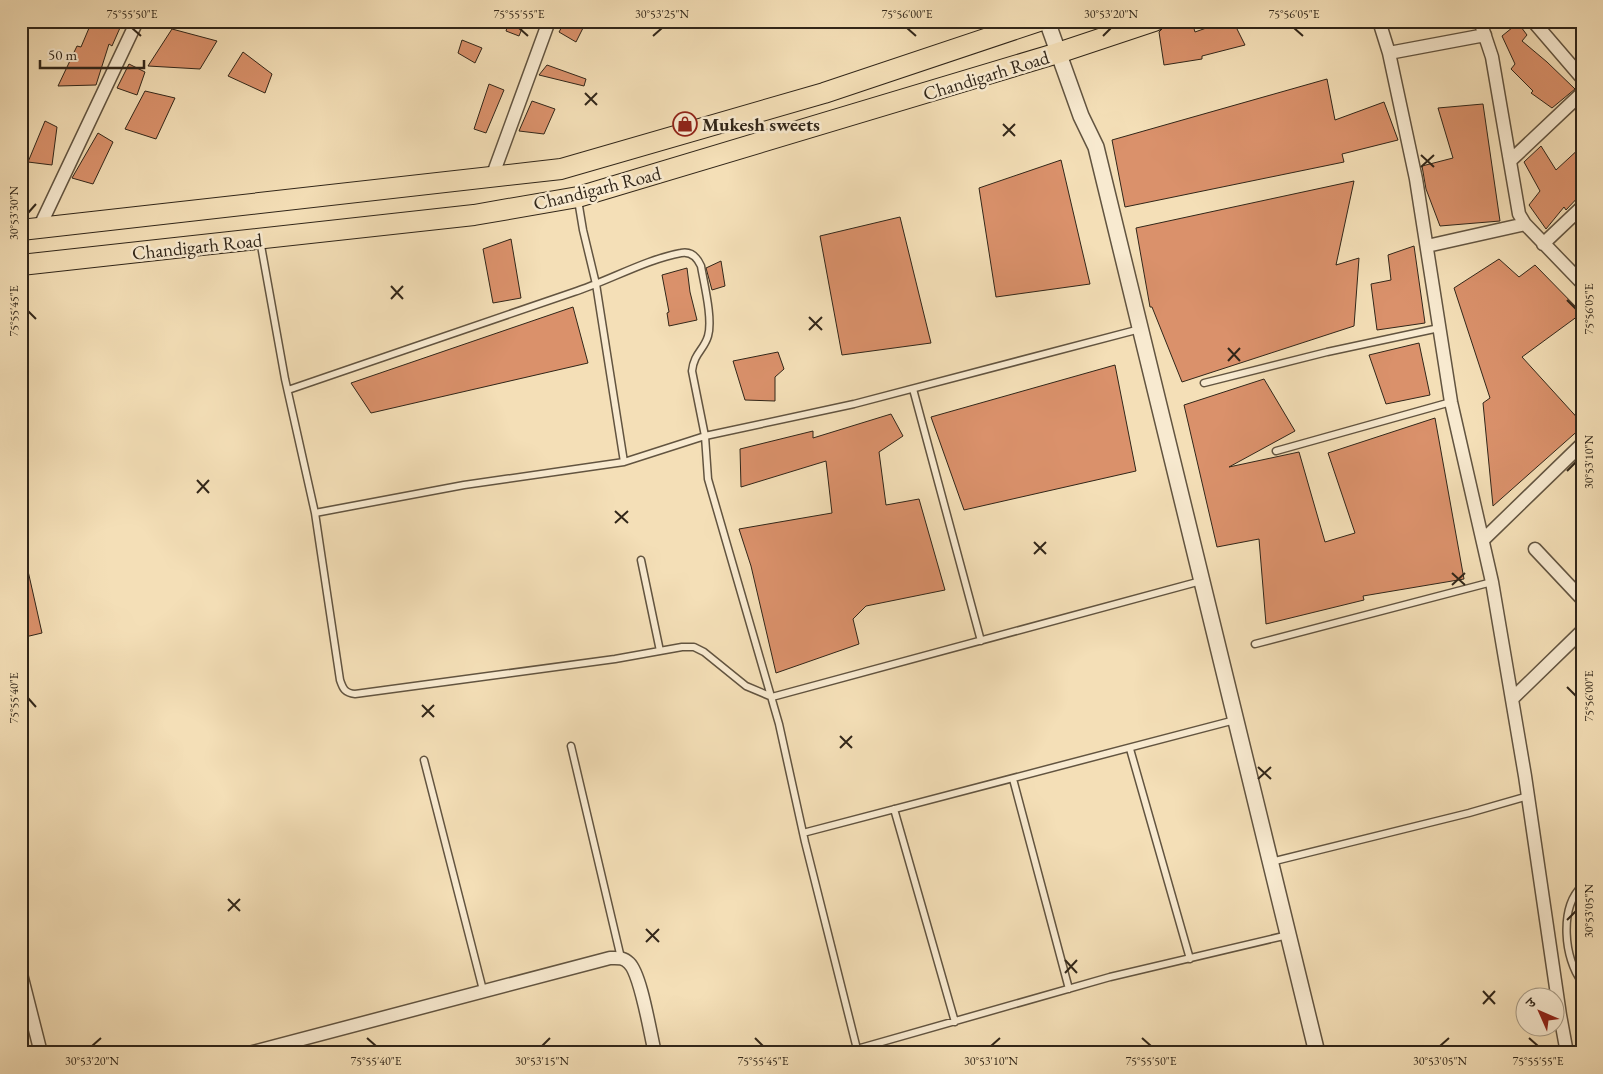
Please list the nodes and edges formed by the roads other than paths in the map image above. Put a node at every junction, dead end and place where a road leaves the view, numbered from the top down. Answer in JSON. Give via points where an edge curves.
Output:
{"nodes":[{"id":1,"x":137,"y":21,"type":"edge"},
{"id":2,"x":550,"y":21,"type":"edge"},
{"id":3,"x":1040,"y":21,"type":"edge"},
{"id":4,"x":1047,"y":21,"type":"edge"},
{"id":5,"x":1154,"y":21,"type":"edge"},
{"id":6,"x":1379,"y":21,"type":"edge"},
{"id":7,"x":1480,"y":21,"type":"edge"},
{"id":8,"x":1533,"y":21,"type":"edge"},
{"id":9,"x":997,"y":28,"type":"edge"},
{"id":10,"x":1485,"y":35,"type":"junction"},
{"id":11,"x":1058,"y":53,"type":"junction"},
{"id":12,"x":1390,"y":53,"type":"junction"},
{"id":13,"x":1582,"y":78,"type":"edge"},
{"id":14,"x":1582,"y":93,"type":"edge"},
{"id":15,"x":1510,"y":161,"type":"junction"},
{"id":16,"x":492,"y":177,"type":"junction"},
{"id":17,"x":578,"y":197,"type":"junction"},
{"id":18,"x":1582,"y":207,"type":"edge"},
{"id":19,"x":1524,"y":224,"type":"junction"},
{"id":20,"x":30,"y":229,"type":"edge"},
{"id":21,"x":260,"y":239,"type":"junction"},
{"id":22,"x":1543,"y":244,"type":"junction"},
{"id":23,"x":1426,"y":246,"type":"junction"},
{"id":24,"x":21,"y":265,"type":"edge"},
{"id":25,"x":1582,"y":283,"type":"edge"},
{"id":26,"x":596,"y":284,"type":"junction"},
{"id":27,"x":1439,"y":328,"type":"junction"},
{"id":28,"x":1140,"y":329,"type":"junction"},
{"id":29,"x":1204,"y":383,"type":"dead end"},
{"id":30,"x":913,"y":389,"type":"junction"},
{"id":31,"x":288,"y":390,"type":"junction"},
{"id":32,"x":1451,"y":402,"type":"junction"},
{"id":33,"x":705,"y":436,"type":"junction"},
{"id":34,"x":1582,"y":444,"type":"edge"},
{"id":35,"x":1276,"y":451,"type":"dead end"},
{"id":36,"x":624,"y":462,"type":"junction"},
{"id":37,"x":315,"y":513,"type":"junction"},
{"id":38,"x":1483,"y":540,"type":"junction"},
{"id":39,"x":1535,"y":549,"type":"dead end"},
{"id":40,"x":640,"y":560,"type":"dead end"},
{"id":41,"x":1201,"y":581,"type":"junction"},
{"id":42,"x":1492,"y":582,"type":"junction"},
{"id":43,"x":1582,"y":599,"type":"edge"},
{"id":44,"x":1582,"y":631,"type":"edge"},
{"id":45,"x":981,"y":641,"type":"junction"},
{"id":46,"x":1255,"y":644,"type":"dead end"},
{"id":47,"x":660,"y":651,"type":"junction"},
{"id":48,"x":772,"y":697,"type":"junction"},
{"id":49,"x":1512,"y":699,"type":"junction"},
{"id":50,"x":1236,"y":720,"type":"junction"},
{"id":51,"x":572,"y":746,"type":"dead end"},
{"id":52,"x":1130,"y":748,"type":"junction"},
{"id":53,"x":424,"y":760,"type":"dead end"},
{"id":54,"x":1013,"y":779,"type":"junction"},
{"id":55,"x":1528,"y":796,"type":"junction"},
{"id":56,"x":894,"y":809,"type":"junction"},
{"id":57,"x":803,"y":833,"type":"junction"},
{"id":58,"x":1270,"y":862,"type":"junction"},
{"id":59,"x":1582,"y":886,"type":"edge"},
{"id":60,"x":1288,"y":935,"type":"junction"},
{"id":61,"x":621,"y":958,"type":"junction"},
{"id":62,"x":1190,"y":959,"type":"junction"},
{"id":63,"x":21,"y":974,"type":"edge"},
{"id":64,"x":1582,"y":982,"type":"edge"},
{"id":65,"x":1069,"y":989,"type":"junction"},
{"id":66,"x":483,"y":990,"type":"junction"},
{"id":67,"x":955,"y":1022,"type":"junction"},
{"id":68,"x":278,"y":1049,"type":"edge"},
{"id":69,"x":858,"y":1051,"type":"edge"},
{"id":70,"x":41,"y":1053,"type":"edge"},
{"id":71,"x":249,"y":1053,"type":"edge"},
{"id":72,"x":655,"y":1053,"type":"edge"},
{"id":73,"x":1317,"y":1053,"type":"edge"},
{"id":74,"x":1567,"y":1053,"type":"edge"}],
"edges":[{"from":1,"to":20,"type":"street"},
{"from":2,"to":16,"type":"street"},
{"from":3,"to":9,"type":"main road","name":"Chandigarh Road"},
{"from":4,"to":11,"type":"street"},
{"from":5,"to":11,"type":"main road","name":"Chandigarh Road"},
{"from":6,"to":12,"type":"street"},
{"from":7,"to":10,"type":"street"},
{"from":8,"to":13,"type":"street"},
{"from":9,"to":16,"type":"main road","name":"Chandigarh Road","via":[[824,93],[561,169]]},
{"from":10,"to":12,"type":"street"},
{"from":10,"to":15,"type":"street","via":[[1492,57]]},
{"from":11,"to":17,"type":"main road","name":"Chandigarh Road"},
{"from":11,"to":28,"type":"street","via":[[1096,147]]},
{"from":12,"to":23,"type":"street"},
{"from":14,"to":15,"type":"street"},
{"from":15,"to":19,"type":"street","via":[[1519,214]]},
{"from":16,"to":20,"type":"main road","name":"Chandigarh Road"},
{"from":17,"to":21,"type":"main road","name":"Chandigarh Road","via":[[474,215]]},
{"from":17,"to":26,"type":"lane"},
{"from":18,"to":22,"type":"street"},
{"from":19,"to":22,"type":"street"},
{"from":19,"to":23,"type":"street"},
{"from":21,"to":24,"type":"main road","name":"Chandigarh Road"},
{"from":21,"to":31,"type":"lane"},
{"from":22,"to":25,"type":"street"},
{"from":23,"to":27,"type":"street"},
{"from":26,"to":31,"type":"lane"},
{"from":26,"to":33,"type":"lane","via":[[682,253],[690,253],[698,260],[710,326],[708,338],[694,360],[692,371]]},
{"from":26,"to":36,"type":"lane"},
{"from":27,"to":29,"type":"lane"},
{"from":27,"to":32,"type":"street"},
{"from":28,"to":30,"type":"lane"},
{"from":28,"to":41,"type":"street"},
{"from":30,"to":33,"type":"lane"},
{"from":30,"to":45,"type":"lane"},
{"from":31,"to":37,"type":"lane"},
{"from":32,"to":35,"type":"lane"},
{"from":32,"to":38,"type":"street"},
{"from":33,"to":36,"type":"lane"},
{"from":33,"to":48,"type":"lane","via":[[708,479]]},
{"from":34,"to":38,"type":"street"},
{"from":36,"to":37,"type":"lane","via":[[464,485]]},
{"from":37,"to":47,"type":"lane","via":[[340,680],[346,692],[364,693]]},
{"from":38,"to":42,"type":"street"},
{"from":39,"to":43,"type":"street"},
{"from":40,"to":47,"type":"lane"},
{"from":41,"to":45,"type":"lane"},
{"from":41,"to":50,"type":"street"},
{"from":42,"to":46,"type":"lane"},
{"from":42,"to":49,"type":"street"},
{"from":44,"to":49,"type":"street"},
{"from":45,"to":48,"type":"lane"},
{"from":47,"to":48,"type":"lane","via":[[694,647],[746,686]]},
{"from":48,"to":57,"type":"lane"},
{"from":49,"to":55,"type":"street"},
{"from":50,"to":52,"type":"lane"},
{"from":50,"to":58,"type":"street"},
{"from":51,"to":61,"type":"lane"},
{"from":52,"to":54,"type":"lane"},
{"from":52,"to":62,"type":"lane"},
{"from":53,"to":66,"type":"lane"},
{"from":54,"to":56,"type":"lane"},
{"from":54,"to":65,"type":"lane"},
{"from":55,"to":58,"type":"lane"},
{"from":55,"to":74,"type":"street"},
{"from":56,"to":57,"type":"lane"},
{"from":56,"to":67,"type":"lane"},
{"from":57,"to":69,"type":"lane"},
{"from":58,"to":60,"type":"street"},
{"from":59,"to":64,"type":"lane","via":[[1571,902],[1566,921],[1570,955],[1575,973]]},
{"from":60,"to":62,"type":"lane"},
{"from":60,"to":73,"type":"street"},
{"from":61,"to":66,"type":"street"},
{"from":61,"to":72,"type":"street","via":[[630,963],[637,976]]},
{"from":62,"to":65,"type":"lane"},
{"from":63,"to":70,"type":"street"},
{"from":65,"to":67,"type":"lane"},
{"from":66,"to":68,"type":"street"},
{"from":67,"to":69,"type":"lane"},
{"from":68,"to":71,"type":"street"}]}
